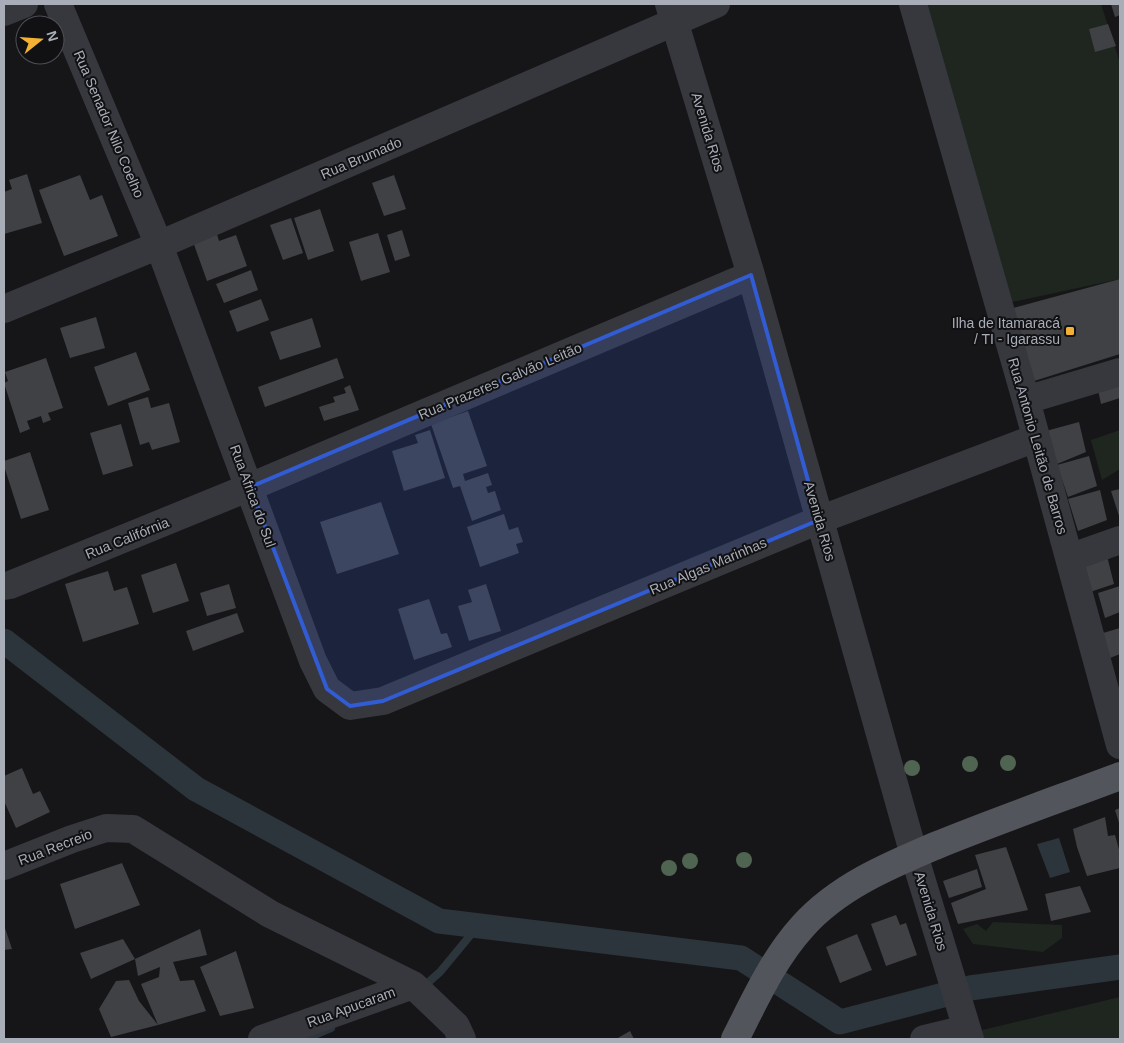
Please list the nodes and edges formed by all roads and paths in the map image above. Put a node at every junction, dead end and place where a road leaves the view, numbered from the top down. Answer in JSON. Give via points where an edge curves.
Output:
{"nodes":[{"id":1,"x":24,"y":4,"type":"edge"},
{"id":2,"x":58,"y":4,"type":"edge"},
{"id":3,"x":716,"y":4,"type":"edge"},
{"id":4,"x":913,"y":4,"type":"edge"},
{"id":5,"x":4,"y":12,"type":"edge"},
{"id":6,"x":671,"y":13,"type":"edge"},
{"id":7,"x":160,"y":245,"type":"junction"},
{"id":8,"x":750,"y":275,"type":"junction"},
{"id":9,"x":4,"y":309,"type":"edge"},
{"id":10,"x":1120,"y":372,"type":"edge"},
{"id":11,"x":1026,"y":400,"type":"junction"},
{"id":12,"x":1036,"y":438,"type":"junction"},
{"id":13,"x":250,"y":487,"type":"junction"},
{"id":14,"x":820,"y":520,"type":"junction"},
{"id":15,"x":1120,"y":540,"type":"edge"},
{"id":16,"x":1069,"y":558,"type":"junction"},
{"id":17,"x":4,"y":586,"type":"edge"},
{"id":18,"x":383,"y":701,"type":"joint"},
{"id":19,"x":1120,"y":745,"type":"edge"},
{"id":20,"x":1120,"y":776,"type":"edge"},
{"id":21,"x":914,"y":855,"type":"junction"},
{"id":22,"x":4,"y":866,"type":"edge"},
{"id":23,"x":413,"y":985,"type":"junction"},
{"id":24,"x":966,"y":1027,"type":"edge"},
{"id":25,"x":262,"y":1039,"type":"edge"},
{"id":26,"x":462,"y":1039,"type":"edge"},
{"id":27,"x":735,"y":1039,"type":"edge"},
{"id":28,"x":924,"y":1039,"type":"edge"}],
"edges":[{"from":1,"to":5,"type":"street"},
{"from":2,"to":7,"type":"street","name":"Rua Senador Nilo Coelho"},
{"from":3,"to":6,"type":"street","name":"Rua Brumado"},
{"from":4,"to":11,"type":"street","name":"Rua Antonio Leitão de Barros"},
{"from":6,"to":7,"type":"street","name":"Rua Brumado"},
{"from":6,"to":8,"type":"street","name":"Avenida Rios"},
{"from":7,"to":9,"type":"street","name":"Rua Brumado"},
{"from":7,"to":13,"type":"street","name":"Rua Africa do Sul"},
{"from":8,"to":13,"type":"street","name":"Rua Prazeres Galvão Leitão"},
{"from":8,"to":14,"type":"street","name":"Avenida Rios"},
{"from":10,"to":11,"type":"street"},
{"from":11,"to":12,"type":"street","name":"Rua Antonio Leitão de Barros"},
{"from":12,"to":14,"type":"street","name":"Rua Algas Marinhas"},
{"from":12,"to":16,"type":"street","name":"Rua Antonio Leitão de Barros"},
{"from":13,"to":17,"type":"street","name":"Rua Califórnia"},
{"from":13,"to":18,"type":"street","name":"Rua Africa do Sul","via":[[313,661],[327,689],[350,706]]},
{"from":14,"to":18,"type":"street","name":"Rua Algas Marinhas"},
{"from":14,"to":21,"type":"street","name":"Avenida Rios"},
{"from":15,"to":16,"type":"street"},
{"from":16,"to":19,"type":"street","name":"Rua Antonio Leitão de Barros"},
{"from":20,"to":21,"type":"main road"},
{"from":21,"to":24,"type":"street","name":"Avenida Rios"},
{"from":21,"to":27,"type":"main road","via":[[871,875],[834,898],[798,932],[777,958]]},
{"from":22,"to":23,"type":"street","name":"Rua Recreio","via":[[106,828],[133,830],[270,914]]},
{"from":23,"to":25,"type":"street","name":"Rua Apucaram"},
{"from":23,"to":26,"type":"street","via":[[456,1026]]},
{"from":24,"to":28,"type":"street"}]}
